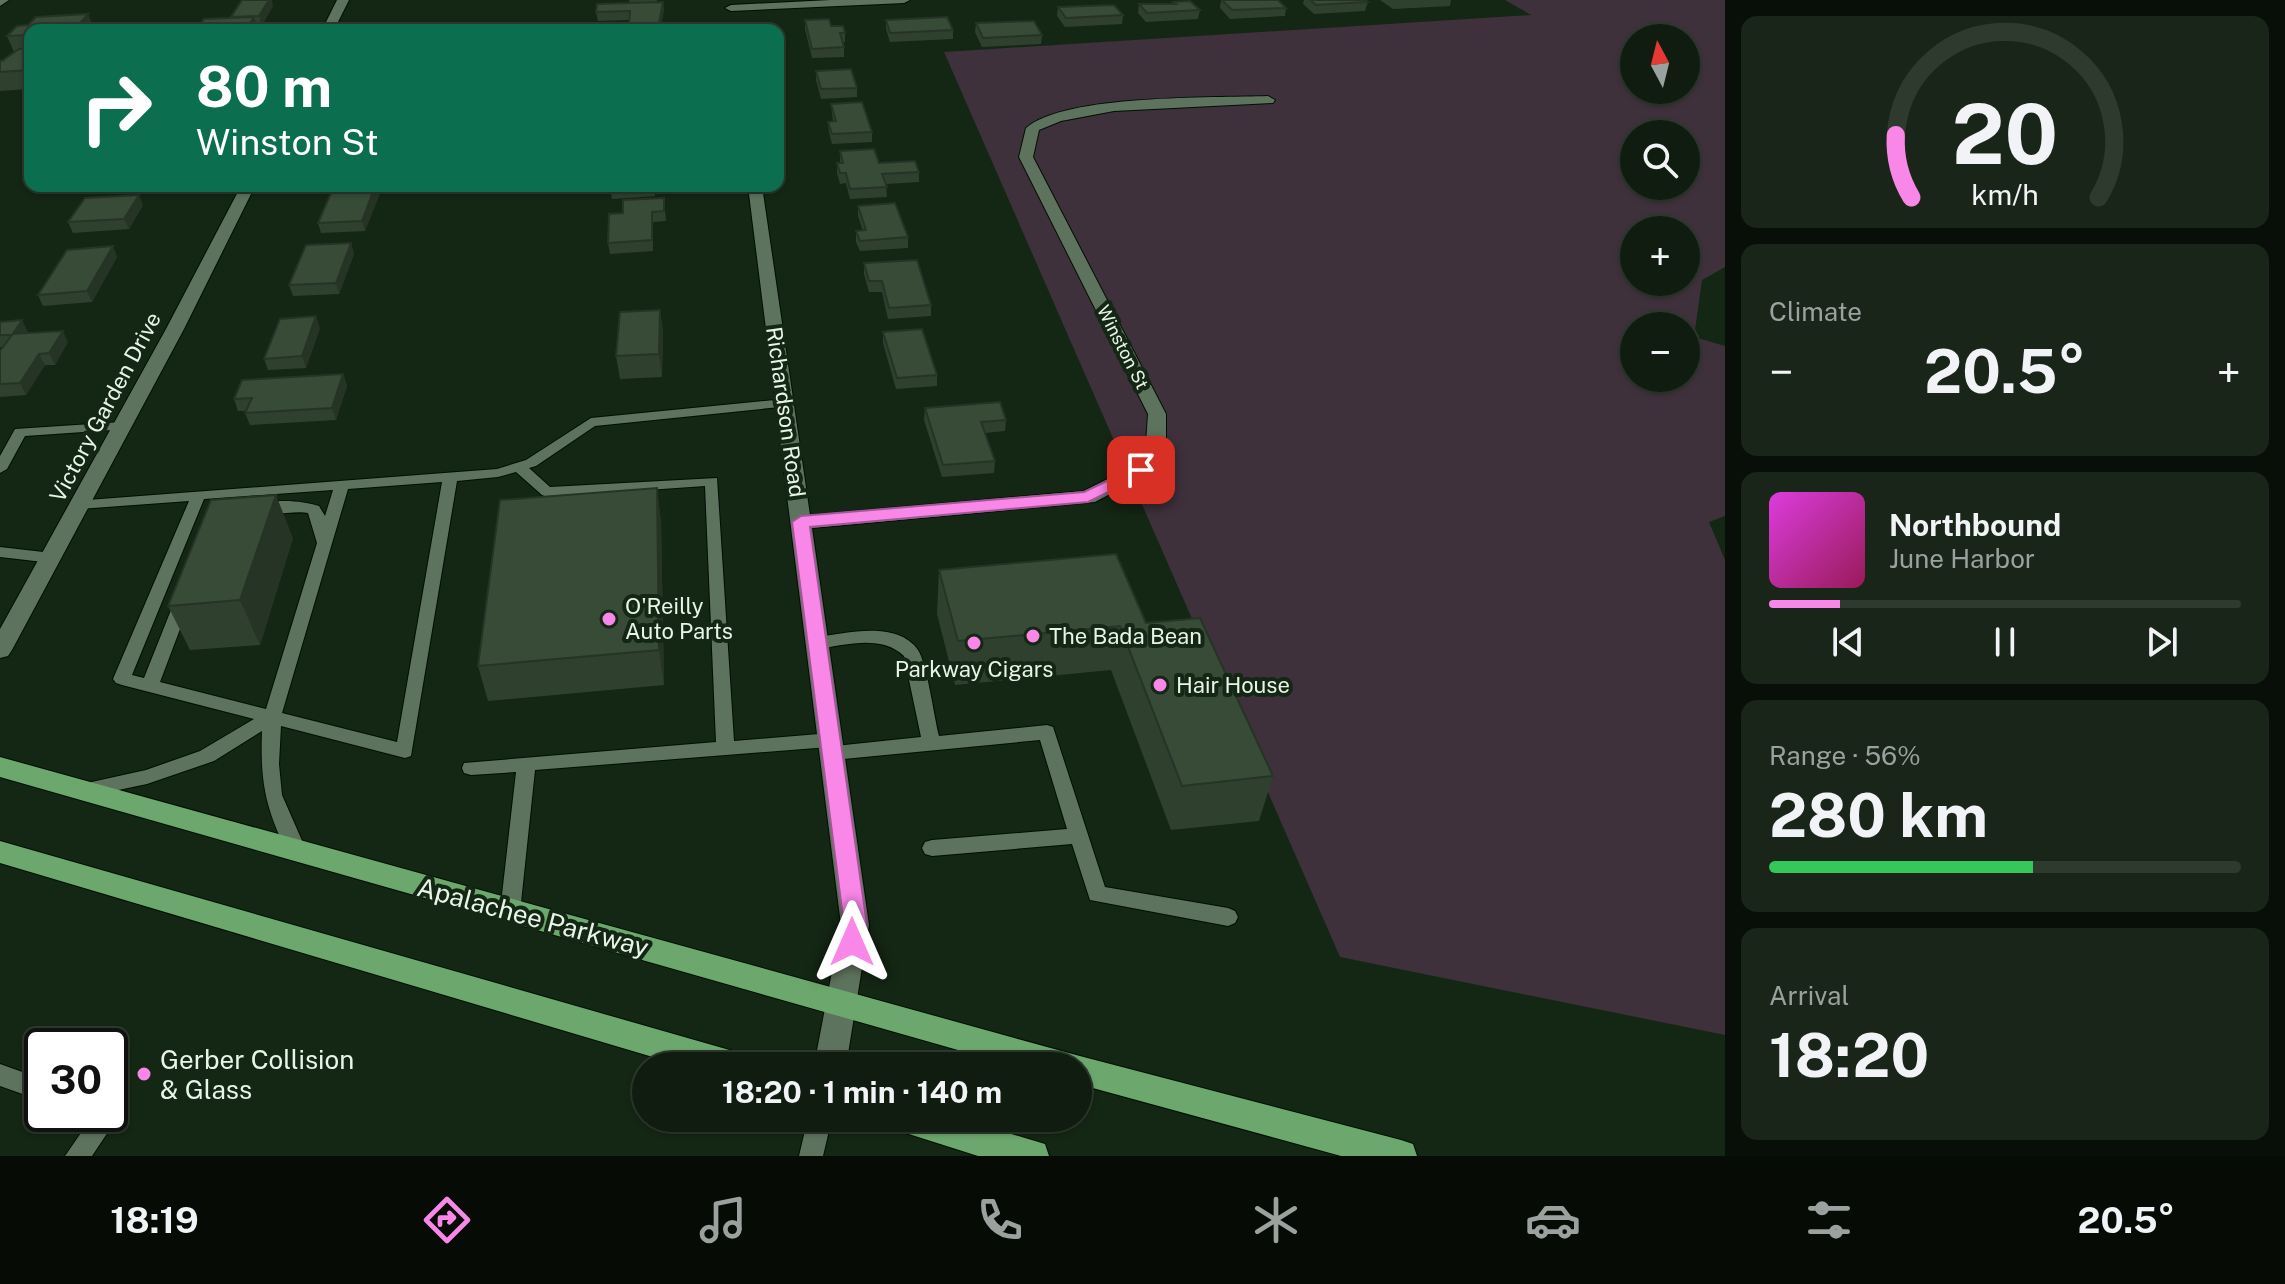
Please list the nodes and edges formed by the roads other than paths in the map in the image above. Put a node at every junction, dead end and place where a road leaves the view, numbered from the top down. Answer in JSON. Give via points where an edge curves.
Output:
{"nodes":[{"id":1,"x":343,"y":0,"type":"edge"},
{"id":2,"x":904,"y":0,"type":"edge"},
{"id":3,"x":731,"y":9,"type":"edge"},
{"id":4,"x":331,"y":24,"type":"edge"},
{"id":5,"x":1268,"y":100,"type":"dead end"},
{"id":6,"x":245,"y":192,"type":"edge"},
{"id":7,"x":756,"y":192,"type":"edge"},
{"id":8,"x":785,"y":403,"type":"junction"},
{"id":9,"x":122,"y":426,"type":"junction"},
{"id":10,"x":519,"y":467,"type":"junction"},
{"id":11,"x":0,"y":469,"type":"edge"},
{"id":12,"x":450,"y":477,"type":"junction"},
{"id":13,"x":342,"y":485,"type":"junction"},
{"id":14,"x":198,"y":496,"type":"junction"},
{"id":15,"x":79,"y":504,"type":"junction"},
{"id":16,"x":244,"y":513,"type":"edge"},
{"id":17,"x":801,"y":522,"type":"junction"},
{"id":18,"x":323,"y":546,"type":"junction"},
{"id":19,"x":0,"y":552,"type":"edge"},
{"id":20,"x":52,"y":558,"type":"junction"},
{"id":21,"x":190,"y":581,"type":"edge"},
{"id":22,"x":817,"y":643,"type":"junction"},
{"id":23,"x":0,"y":650,"type":"edge"},
{"id":24,"x":150,"y":686,"type":"junction"},
{"id":25,"x":272,"y":717,"type":"junction"},
{"id":26,"x":931,"y":743,"type":"junction"},
{"id":27,"x":832,"y":746,"type":"junction"},
{"id":28,"x":725,"y":748,"type":"junction"},
{"id":29,"x":526,"y":764,"type":"junction"},
{"id":30,"x":0,"y":767,"type":"edge"},
{"id":31,"x":471,"y":768,"type":"dead end"},
{"id":32,"x":80,"y":791,"type":"junction"},
{"id":33,"x":1078,"y":836,"type":"junction"},
{"id":34,"x":932,"y":848,"type":"dead end"},
{"id":35,"x":0,"y":852,"type":"edge"},
{"id":36,"x":297,"y":852,"type":"junction"},
{"id":37,"x":510,"y":912,"type":"junction"},
{"id":38,"x":1228,"y":917,"type":"dead end"},
{"id":39,"x":841,"y":1004,"type":"junction"},
{"id":40,"x":685,"y":1052,"type":"edge"},
{"id":41,"x":832,"y":1052,"type":"edge"},
{"id":42,"x":1015,"y":1052,"type":"edge"},
{"id":43,"x":1092,"y":1073,"type":"edge"},
{"id":44,"x":0,"y":1075,"type":"edge"},
{"id":45,"x":24,"y":1084,"type":"edge"},
{"id":46,"x":95,"y":1132,"type":"edge"},
{"id":47,"x":817,"y":1132,"type":"edge"},
{"id":48,"x":952,"y":1132,"type":"edge"},
{"id":49,"x":77,"y":1156,"type":"edge"},
{"id":50,"x":811,"y":1156,"type":"edge"},
{"id":51,"x":1033,"y":1156,"type":"edge"},
{"id":52,"x":1401,"y":1156,"type":"edge"}],
"edges":[{"from":1,"to":4,"type":"street"},
{"from":2,"to":3,"type":"street"},
{"from":5,"to":17,"type":"street","name":"Winston St","via":[[1086,109],[1033,128],[1026,157],[1157,414],[1156,443],[1141,470],[1088,497]]},
{"from":6,"to":9,"type":"street","name":"Victory Garden Drive"},
{"from":7,"to":8,"type":"street","name":"Richardson Road"},
{"from":8,"to":10,"type":"lane","via":[[591,422]]},
{"from":8,"to":17,"type":"street","name":"Richardson Road"},
{"from":9,"to":11,"type":"lane","via":[[20,432]]},
{"from":9,"to":15,"type":"street","name":"Victory Garden Drive"},
{"from":10,"to":12,"type":"lane"},
{"from":10,"to":28,"type":"lane","via":[[547,492],[712,481]]},
{"from":12,"to":13,"type":"lane"},
{"from":12,"to":25,"type":"lane","via":[[405,751]]},
{"from":13,"to":14,"type":"lane"},
{"from":13,"to":18,"type":"lane"},
{"from":14,"to":15,"type":"lane"},
{"from":14,"to":24,"type":"lane","via":[[122,679]]},
{"from":15,"to":20,"type":"street","name":"Victory Garden Drive"},
{"from":16,"to":18,"type":"lane","via":[[314,509]]},
{"from":17,"to":22,"type":"street","name":"Richardson Road"},
{"from":18,"to":25,"type":"lane"},
{"from":19,"to":20,"type":"lane"},
{"from":20,"to":23,"type":"street","name":"Victory Garden Drive"},
{"from":21,"to":24,"type":"lane"},
{"from":22,"to":26,"type":"lane","via":[[880,637],[903,642],[912,654]]},
{"from":22,"to":27,"type":"street","name":"Richardson Road"},
{"from":24,"to":25,"type":"lane"},
{"from":25,"to":32,"type":"lane","via":[[207,756],[147,777]]},
{"from":25,"to":36,"type":"lane","via":[[273,795]]},
{"from":26,"to":27,"type":"lane"},
{"from":26,"to":33,"type":"lane","via":[[1047,732]]},
{"from":27,"to":28,"type":"lane"},
{"from":27,"to":39,"type":"street","name":"Richardson Road","via":[[855,925]]},
{"from":28,"to":29,"type":"lane"},
{"from":29,"to":31,"type":"lane"},
{"from":29,"to":37,"type":"lane"},
{"from":30,"to":32,"type":"main road","name":"Apalachee Parkway"},
{"from":32,"to":36,"type":"main road","name":"Apalachee Parkway"},
{"from":33,"to":34,"type":"lane"},
{"from":33,"to":38,"type":"lane","via":[[1097,894]]},
{"from":35,"to":40,"type":"main road"},
{"from":36,"to":37,"type":"main road","name":"Apalachee Parkway"},
{"from":37,"to":39,"type":"main road","name":"Apalachee Parkway"},
{"from":39,"to":41,"type":"street","name":"Richardson Road"},
{"from":39,"to":42,"type":"main road","name":"Apalachee Parkway"},
{"from":43,"to":52,"type":"main road"},
{"from":44,"to":45,"type":"lane"},
{"from":46,"to":49,"type":"lane"},
{"from":47,"to":50,"type":"lane"},
{"from":48,"to":51,"type":"main road"}]}
